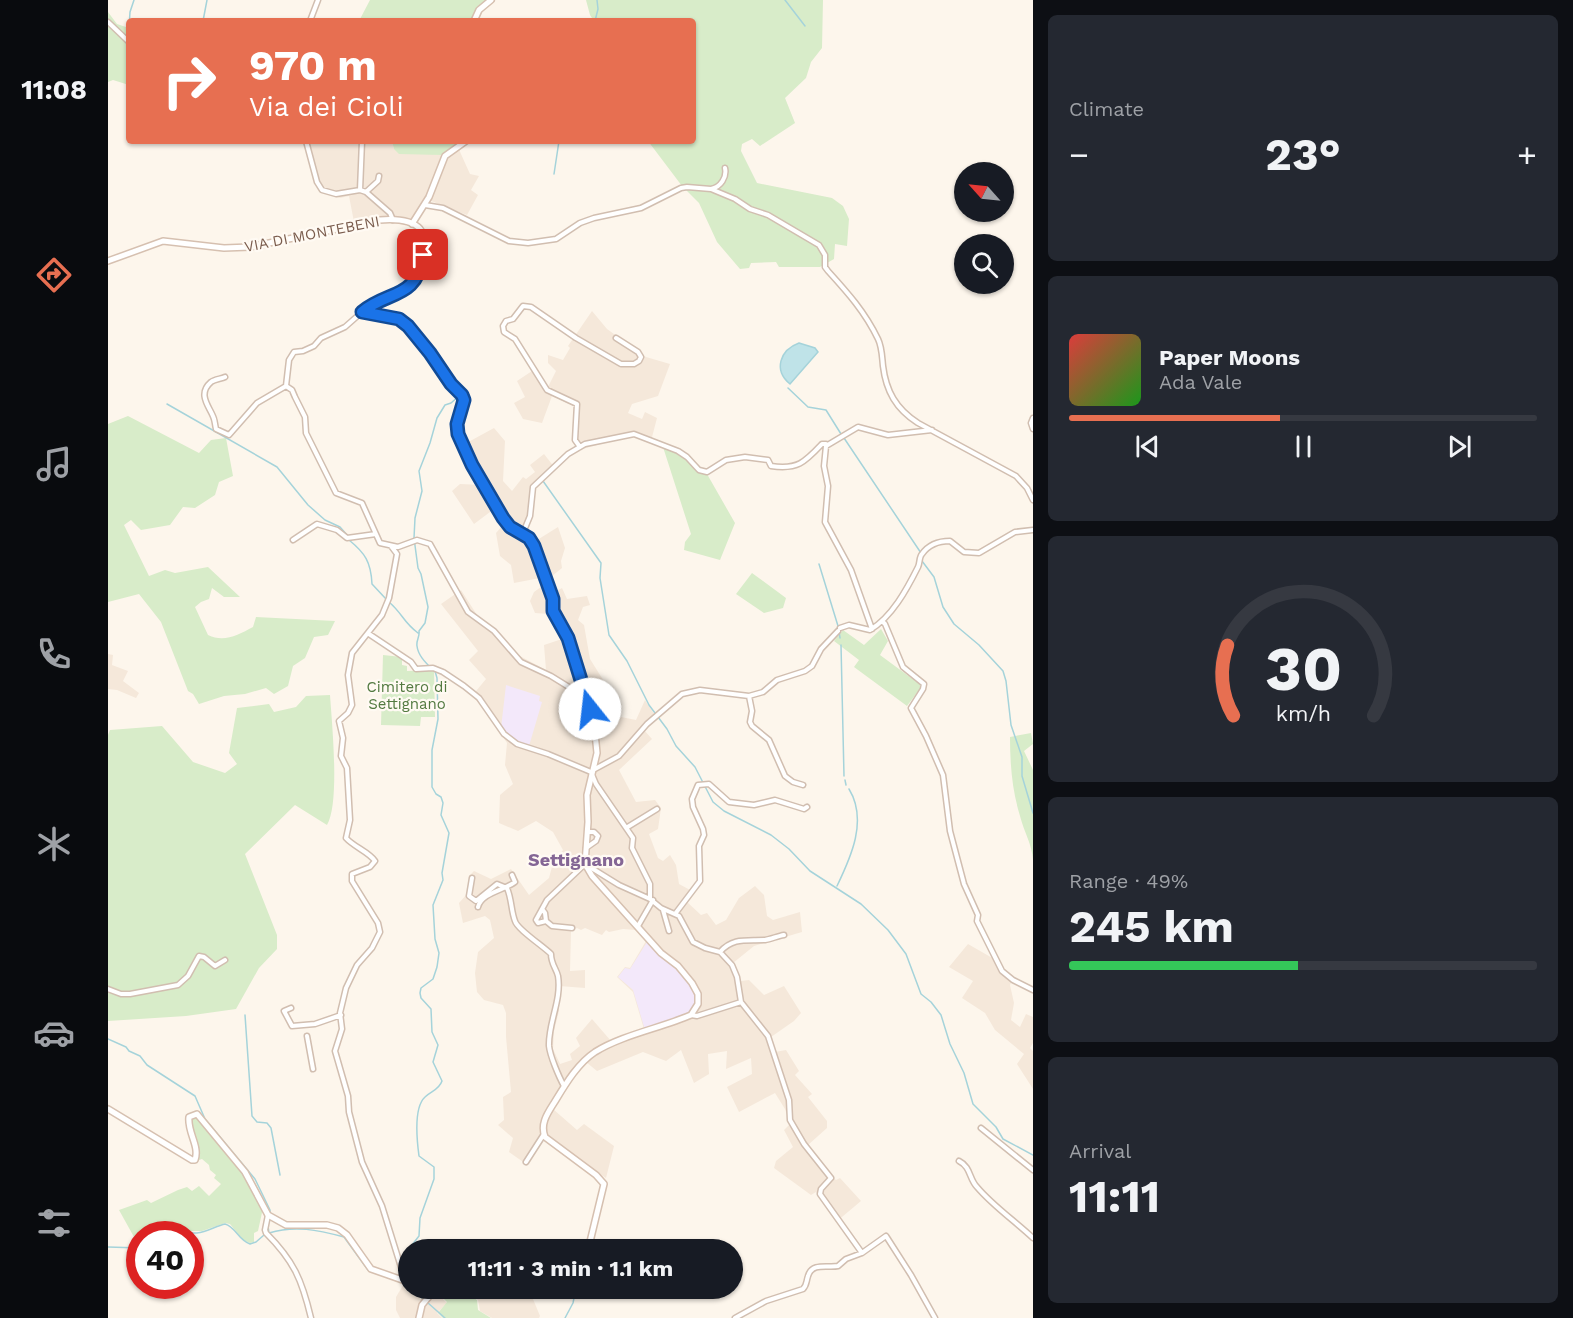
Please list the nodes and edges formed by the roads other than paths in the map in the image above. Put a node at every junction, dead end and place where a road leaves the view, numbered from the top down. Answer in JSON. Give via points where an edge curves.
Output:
{"nodes":[{"id":1,"x":318,"y":0,"type":"edge"},
{"id":2,"x":491,"y":0,"type":"edge"},
{"id":3,"x":311,"y":18,"type":"edge"},
{"id":4,"x":475,"y":18,"type":"edge"},
{"id":5,"x":108,"y":22,"type":"edge"},
{"id":6,"x":126,"y":39,"type":"edge"},
{"id":7,"x":307,"y":144,"type":"edge"},
{"id":8,"x":362,"y":144,"type":"edge"},
{"id":9,"x":462,"y":144,"type":"edge"},
{"id":10,"x":725,"y":168,"type":"dead end"},
{"id":11,"x":379,"y":176,"type":"dead end"},
{"id":12,"x":711,"y":189,"type":"junction"},
{"id":13,"x":360,"y":190,"type":"junction"},
{"id":14,"x":366,"y":192,"type":"junction"},
{"id":15,"x":425,"y":205,"type":"junction"},
{"id":16,"x":393,"y":220,"type":"junction"},
{"id":17,"x":412,"y":224,"type":"junction"},
{"id":18,"x":108,"y":261,"type":"edge"},
{"id":19,"x":362,"y":312,"type":"junction"},
{"id":20,"x":616,"y":338,"type":"dead end"},
{"id":21,"x":225,"y":377,"type":"dead end"},
{"id":22,"x":286,"y":386,"type":"junction"},
{"id":23,"x":1033,"y":418,"type":"edge"},
{"id":24,"x":1033,"y":429,"type":"edge"},
{"id":25,"x":932,"y":430,"type":"junction"},
{"id":26,"x":826,"y":444,"type":"junction"},
{"id":27,"x":580,"y":447,"type":"junction"},
{"id":28,"x":1033,"y":500,"type":"edge"},
{"id":29,"x":1033,"y":530,"type":"edge"},
{"id":30,"x":523,"y":533,"type":"junction"},
{"id":31,"x":377,"y":534,"type":"junction"},
{"id":32,"x":293,"y":540,"type":"dead end"},
{"id":33,"x":391,"y":546,"type":"junction"},
{"id":34,"x":882,"y":621,"type":"junction"},
{"id":35,"x":872,"y":628,"type":"junction"},
{"id":36,"x":369,"y":634,"type":"junction"},
{"id":37,"x":749,"y":696,"type":"junction"},
{"id":38,"x":585,"y":697,"type":"junction"},
{"id":39,"x":593,"y":770,"type":"junction"},
{"id":40,"x":803,"y":784,"type":"dead end"},
{"id":41,"x":807,"y":807,"type":"dead end"},
{"id":42,"x":657,"y":809,"type":"dead end"},
{"id":43,"x":626,"y":828,"type":"junction"},
{"id":44,"x":588,"y":830,"type":"junction"},
{"id":45,"x":585,"y":848,"type":"junction"},
{"id":46,"x":582,"y":867,"type":"junction"},
{"id":47,"x":512,"y":875,"type":"dead end"},
{"id":48,"x":472,"y":878,"type":"dead end"},
{"id":49,"x":507,"y":888,"type":"junction"},
{"id":50,"x":652,"y":899,"type":"junction"},
{"id":51,"x":478,"y":907,"type":"dead end"},
{"id":52,"x":542,"y":909,"type":"junction"},
{"id":53,"x":662,"y":909,"type":"junction"},
{"id":54,"x":675,"y":914,"type":"junction"},
{"id":55,"x":546,"y":921,"type":"junction"},
{"id":56,"x":638,"y":926,"type":"junction"},
{"id":57,"x":572,"y":927,"type":"dead end"},
{"id":58,"x":669,"y":931,"type":"dead end"},
{"id":59,"x":784,"y":935,"type":"dead end"},
{"id":60,"x":720,"y":952,"type":"junction"},
{"id":61,"x":225,"y":960,"type":"dead end"},
{"id":62,"x":108,"y":989,"type":"edge"},
{"id":63,"x":1033,"y":990,"type":"edge"},
{"id":64,"x":741,"y":1002,"type":"junction"},
{"id":65,"x":291,"y":1008,"type":"dead end"},
{"id":66,"x":691,"y":1015,"type":"junction"},
{"id":67,"x":341,"y":1016,"type":"junction"},
{"id":68,"x":305,"y":1025,"type":"junction"},
{"id":69,"x":313,"y":1069,"type":"dead end"},
{"id":70,"x":564,"y":1086,"type":"junction"},
{"id":71,"x":108,"y":1109,"type":"edge"},
{"id":72,"x":981,"y":1128,"type":"dead end"},
{"id":73,"x":544,"y":1134,"type":"junction"},
{"id":74,"x":959,"y":1161,"type":"dead end"},
{"id":75,"x":526,"y":1162,"type":"dead end"},
{"id":76,"x":1033,"y":1170,"type":"edge"},
{"id":77,"x":268,"y":1215,"type":"junction"},
{"id":78,"x":1033,"y":1238,"type":"edge"},
{"id":79,"x":591,"y":1239,"type":"edge"},
{"id":80,"x":862,"y":1253,"type":"junction"},
{"id":81,"x":398,"y":1256,"type":"edge"},
{"id":82,"x":398,"y":1278,"type":"edge"},
{"id":83,"x":426,"y":1300,"type":"edge"},
{"id":84,"x":311,"y":1318,"type":"edge"},
{"id":85,"x":420,"y":1318,"type":"edge"},
{"id":86,"x":735,"y":1318,"type":"edge"},
{"id":87,"x":935,"y":1318,"type":"edge"}],
"edges":[{"from":1,"to":3,"type":"street"},
{"from":2,"to":4,"type":"street"},
{"from":5,"to":6,"type":"street"},
{"from":7,"to":13,"type":"street","via":[[322,190],[336,194]]},
{"from":8,"to":13,"type":"street"},
{"from":9,"to":15,"type":"street","via":[[445,156]]},
{"from":10,"to":12,"type":"street","via":[[721,184]]},
{"from":11,"to":14,"type":"street"},
{"from":12,"to":15,"type":"street","via":[[681,188],[641,208],[594,218],[556,239],[528,243],[509,241],[443,208]]},
{"from":12,"to":25,"type":"street","via":[[768,215],[819,245],[825,255],[825,267],[862,308],[879,340],[888,392],[910,418]]},
{"from":13,"to":14,"type":"street"},
{"from":14,"to":16,"type":"street"},
{"from":15,"to":17,"type":"street"},
{"from":16,"to":17,"type":"street","name":"VIA DI MONTEBENI"},
{"from":16,"to":18,"type":"street","name":"VIA DI MONTEBENI","via":[[250,248],[163,241]]},
{"from":17,"to":19,"type":"street","via":[[422,231],[424,244],[416,277],[406,289]]},
{"from":19,"to":22,"type":"street","via":[[314,346],[294,352]]},
{"from":19,"to":30,"type":"street","via":[[399,319],[408,326],[459,390],[464,400],[457,430],[463,447],[503,518]]},
{"from":20,"to":27,"type":"street","via":[[638,352],[639,361],[621,364],[531,307],[523,306],[503,326],[547,390],[577,404],[575,440]]},
{"from":21,"to":22,"type":"street","via":[[207,387],[205,400],[216,429],[229,435],[257,403]]},
{"from":22,"to":31,"type":"street","via":[[292,390],[305,417],[306,433],[336,493],[362,503]]},
{"from":23,"to":24,"type":"street"},
{"from":25,"to":26,"type":"street","via":[[888,435],[858,427]]},
{"from":25,"to":28,"type":"street","via":[[1016,476]]},
{"from":26,"to":27,"type":"street","via":[[789,468],[745,457],[726,460],[707,472],[699,470],[678,451],[634,434]]},
{"from":26,"to":35,"type":"street","via":[[825,522],[851,570]]},
{"from":27,"to":30,"type":"street","via":[[533,487],[530,516]]},
{"from":29,"to":34,"type":"street","via":[[1018,531],[980,553],[964,552],[950,541],[933,544],[921,555],[906,589]]},
{"from":30,"to":38,"type":"street","via":[[541,561],[553,611],[568,638]]},
{"from":31,"to":32,"type":"street","via":[[347,538],[337,530],[317,524]]},
{"from":31,"to":33,"type":"street","via":[[380,543]]},
{"from":33,"to":36,"type":"street","via":[[397,554],[389,598]]},
{"from":33,"to":38,"type":"street","via":[[417,540],[430,544],[468,612],[494,632],[521,662]]},
{"from":34,"to":35,"type":"street"},
{"from":34,"to":63,"type":"street","via":[[903,667],[924,684],[910,708],[943,775],[950,831],[977,921],[1002,971]]},
{"from":35,"to":37,"type":"street","via":[[849,625],[839,629],[806,672],[777,680],[764,692]]},
{"from":36,"to":39,"type":"street","via":[[416,669],[432,668],[464,686],[517,744]]},
{"from":36,"to":67,"type":"street","via":[[352,653],[348,675],[352,705],[339,721],[344,738],[340,751],[347,768],[350,820],[346,838],[375,861],[352,874],[352,881],[380,932],[346,988]]},
{"from":37,"to":39,"type":"street","via":[[700,690],[682,694],[647,724],[619,756]]},
{"from":37,"to":40,"type":"street","via":[[752,726],[769,740],[785,776],[793,783]]},
{"from":38,"to":39,"type":"street","via":[[595,728],[597,753]]},
{"from":39,"to":43,"type":"street","via":[[596,784]]},
{"from":39,"to":44,"type":"street","via":[[587,795]]},
{"from":41,"to":54,"type":"street","via":[[775,800],[754,805],[729,802],[712,787],[703,784],[695,789],[693,807],[704,829],[699,846],[700,881]]},
{"from":42,"to":43,"type":"street"},
{"from":43,"to":50,"type":"street","via":[[650,884]]},
{"from":44,"to":45,"type":"street"},
{"from":44,"to":45,"type":"street","via":[[598,836]]},
{"from":45,"to":46,"type":"street"},
{"from":46,"to":50,"type":"street"},
{"from":46,"to":52,"type":"street"},
{"from":46,"to":56,"type":"street"},
{"from":47,"to":49,"type":"street","via":[[515,882]]},
{"from":48,"to":49,"type":"street","via":[[472,900],[497,884]]},
{"from":49,"to":51,"type":"street","via":[[484,897]]},
{"from":49,"to":70,"type":"street","via":[[515,922],[551,954],[558,975],[549,1046]]},
{"from":50,"to":53,"type":"street"},
{"from":50,"to":56,"type":"street"},
{"from":52,"to":55,"type":"street"},
{"from":52,"to":55,"type":"street","via":[[536,920]]},
{"from":53,"to":54,"type":"street"},
{"from":53,"to":58,"type":"street"},
{"from":54,"to":60,"type":"street","via":[[695,944]]},
{"from":55,"to":57,"type":"street","via":[[552,926]]},
{"from":56,"to":66,"type":"street","via":[[692,983],[698,1004]]},
{"from":59,"to":60,"type":"street","via":[[737,940]]},
{"from":60,"to":64,"type":"street","via":[[735,972]]},
{"from":61,"to":62,"type":"street","via":[[215,966],[199,956],[178,985],[130,994]]},
{"from":64,"to":66,"type":"street"},
{"from":64,"to":80,"type":"street","via":[[768,1036],[789,1100],[790,1120],[831,1178],[820,1194]]},
{"from":65,"to":68,"type":"street","via":[[284,1011],[290,1025]]},
{"from":66,"to":70,"type":"street","via":[[602,1048],[584,1061]]},
{"from":67,"to":68,"type":"street"},
{"from":67,"to":81,"type":"street","via":[[342,1029],[335,1051],[349,1112],[362,1162]]},
{"from":68,"to":69,"type":"street"},
{"from":70,"to":73,"type":"street","via":[[545,1119]]},
{"from":71,"to":77,"type":"street","via":[[192,1160],[197,1153],[188,1124],[189,1117],[196,1113],[244,1173]]},
{"from":72,"to":76,"type":"street"},
{"from":73,"to":75,"type":"street"},
{"from":73,"to":79,"type":"street","via":[[604,1184]]},
{"from":74,"to":78,"type":"street","via":[[965,1164],[975,1186]]},
{"from":77,"to":82,"type":"street","via":[[286,1225],[338,1228],[371,1269]]},
{"from":77,"to":84,"type":"street","via":[[264,1230],[291,1261]]},
{"from":80,"to":86,"type":"street","via":[[838,1266],[814,1269],[803,1289],[766,1301]]},
{"from":80,"to":87,"type":"street","via":[[886,1236]]},
{"from":83,"to":85,"type":"street"}]}
